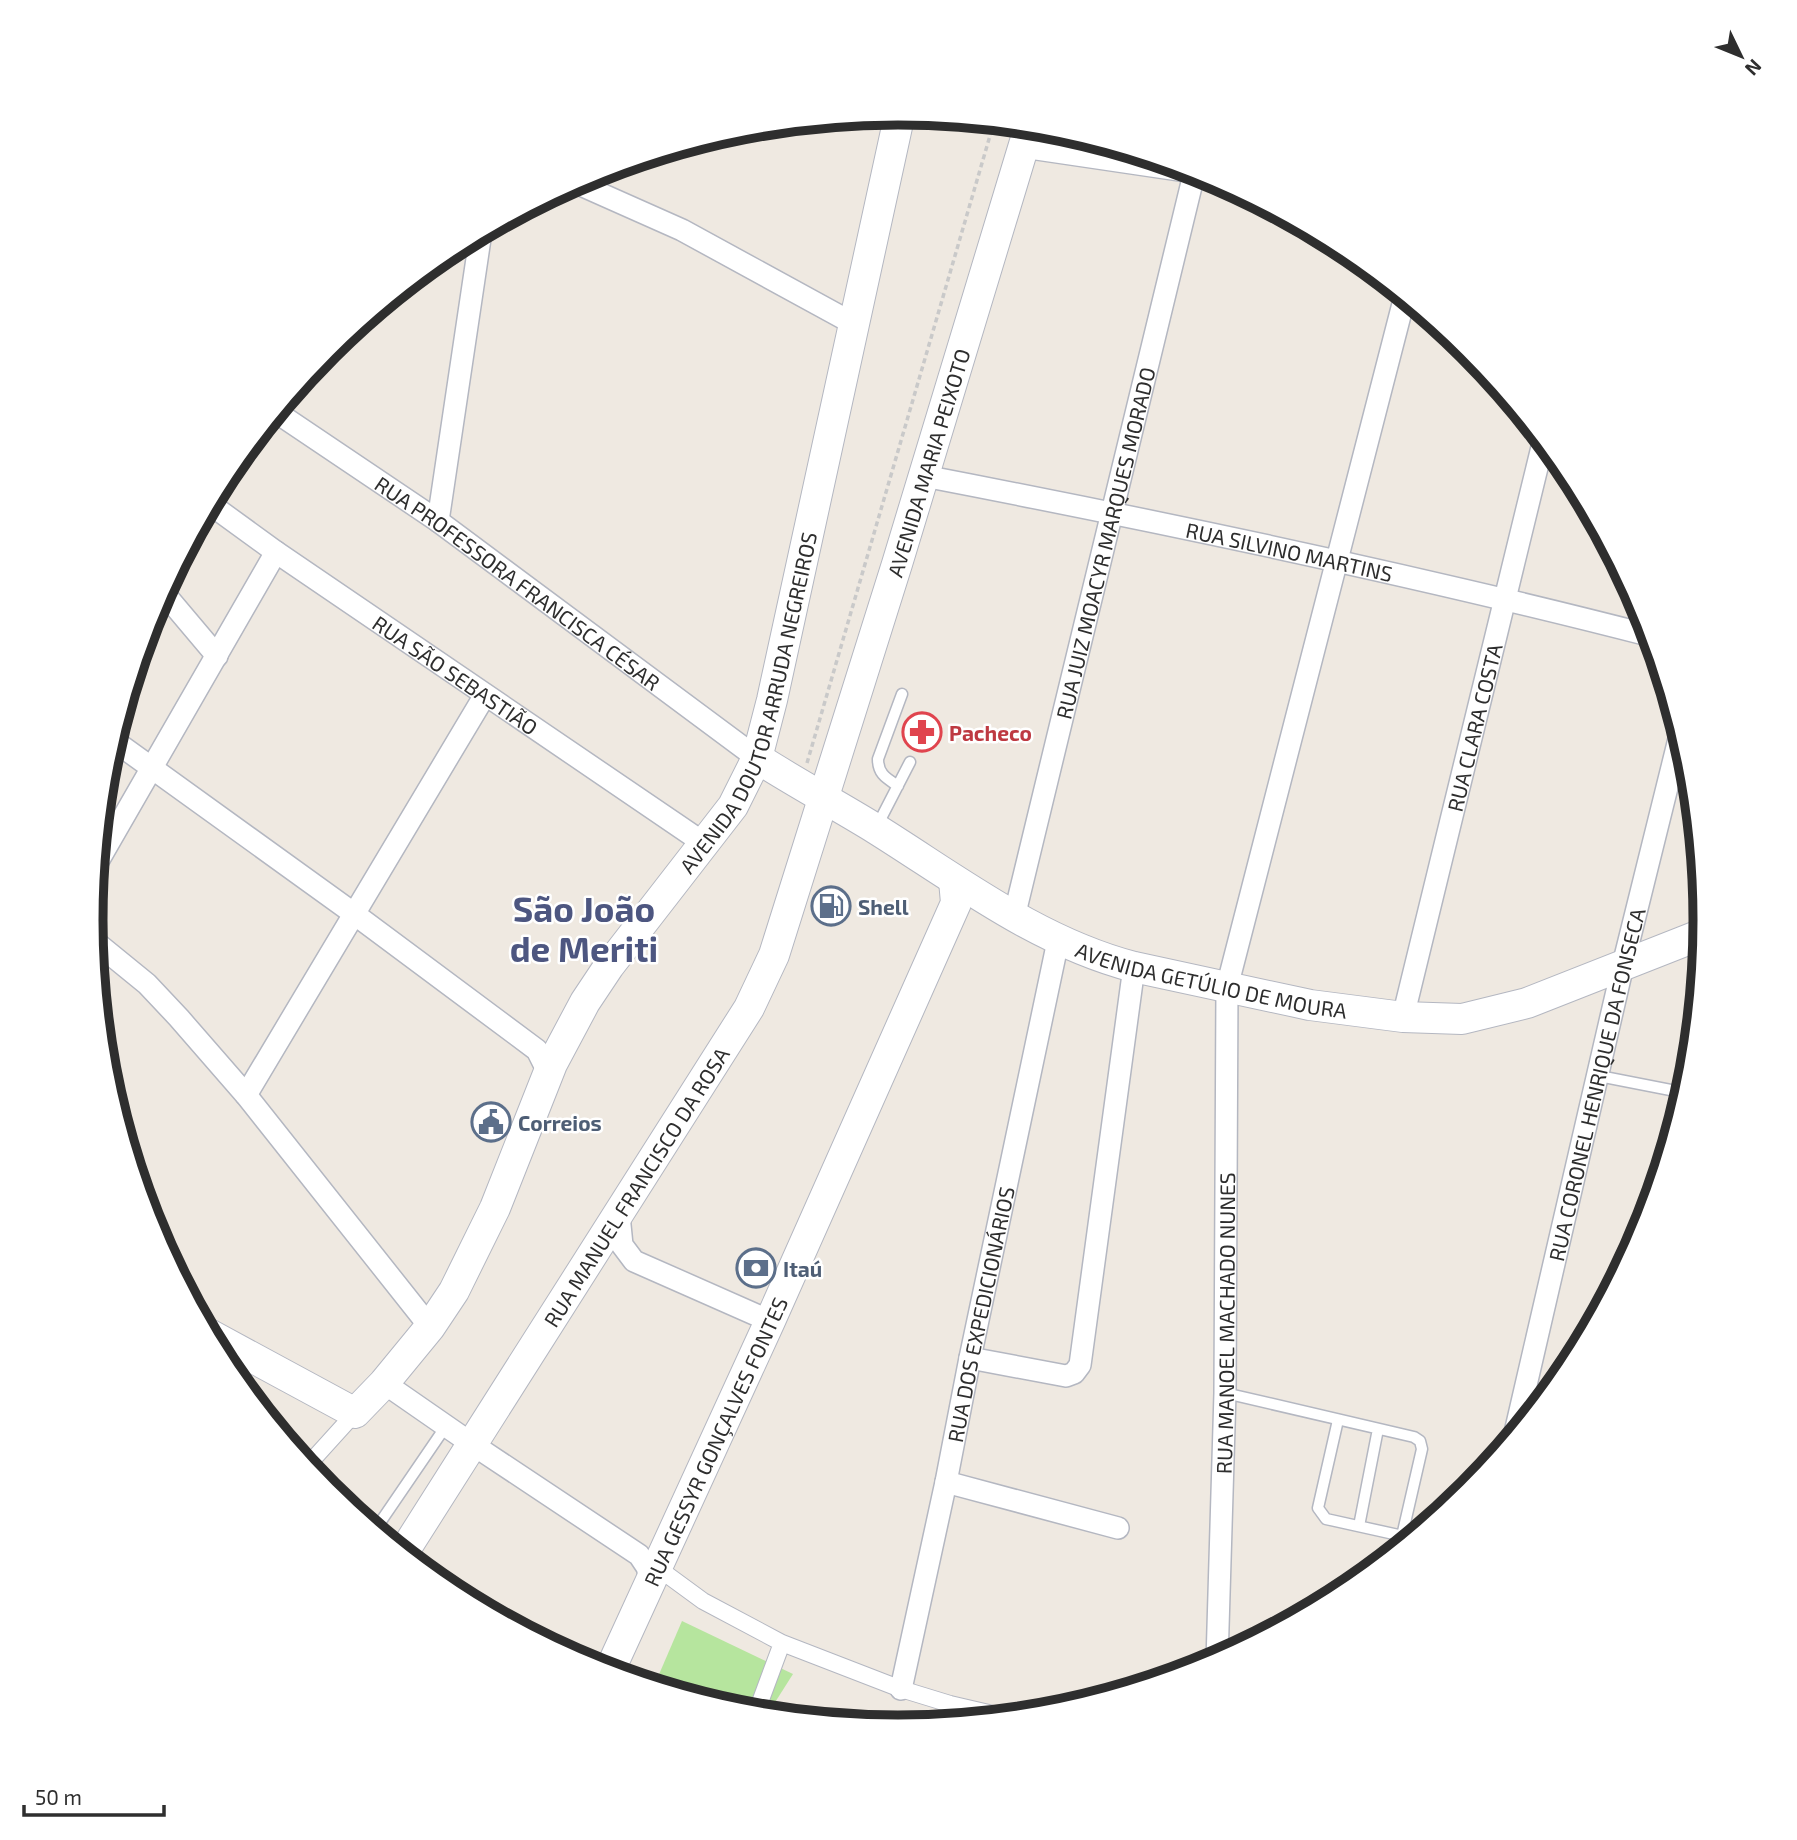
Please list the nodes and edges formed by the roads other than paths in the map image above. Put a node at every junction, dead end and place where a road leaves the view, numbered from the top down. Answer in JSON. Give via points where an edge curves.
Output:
{"nodes":[{"id":1,"x":897,"y":125,"type":"edge"},
{"id":2,"x":1026,"y":136,"type":"edge"},
{"id":3,"x":1107,"y":153,"type":"edge"},
{"id":4,"x":1196,"y":183,"type":"edge"},
{"id":5,"x":587,"y":188,"type":"edge"},
{"id":6,"x":479,"y":245,"type":"edge"},
{"id":7,"x":1403,"y":305,"type":"edge"},
{"id":8,"x":854,"y":324,"type":"junction"},
{"id":9,"x":284,"y":417,"type":"edge"},
{"id":10,"x":1541,"y":452,"type":"edge"},
{"id":11,"x":924,"y":475,"type":"junction"},
{"id":12,"x":218,"y":510,"type":"edge"},
{"id":13,"x":1111,"y":512,"type":"junction"},
{"id":14,"x":438,"y":521,"type":"junction"},
{"id":15,"x":276,"y":552,"type":"junction"},
{"id":16,"x":1338,"y":561,"type":"junction"},
{"id":17,"x":1505,"y":598,"type":"junction"},
{"id":18,"x":171,"y":601,"type":"edge"},
{"id":19,"x":1640,"y":633,"type":"edge"},
{"id":20,"x":216,"y":656,"type":"junction"},
{"id":21,"x":902,"y":694,"type":"dead end"},
{"id":22,"x":485,"y":695,"type":"junction"},
{"id":23,"x":123,"y":747,"type":"edge"},
{"id":24,"x":757,"y":758,"type":"junction"},
{"id":25,"x":910,"y":762,"type":"dead end"},
{"id":26,"x":152,"y":769,"type":"junction"},
{"id":27,"x":1679,"y":772,"type":"edge"},
{"id":28,"x":898,"y":786,"type":"junction"},
{"id":29,"x":812,"y":792,"type":"junction"},
{"id":30,"x":876,"y":829,"type":"junction"},
{"id":31,"x":705,"y":844,"type":"junction"},
{"id":32,"x":107,"y":846,"type":"edge"},
{"id":33,"x":963,"y":893,"type":"junction"},
{"id":34,"x":353,"y":913,"type":"junction"},
{"id":35,"x":1014,"y":917,"type":"junction"},
{"id":36,"x":1693,"y":938,"type":"edge"},
{"id":37,"x":1058,"y":941,"type":"junction"},
{"id":38,"x":104,"y":949,"type":"edge"},
{"id":39,"x":1623,"y":965,"type":"junction"},
{"id":40,"x":1134,"y":967,"type":"junction"},
{"id":41,"x":1227,"y":987,"type":"junction"},
{"id":42,"x":1403,"y":1017,"type":"junction"},
{"id":43,"x":549,"y":1058,"type":"junction"},
{"id":44,"x":1599,"y":1076,"type":"junction"},
{"id":45,"x":1675,"y":1091,"type":"edge"},
{"id":46,"x":246,"y":1095,"type":"junction"},
{"id":47,"x":619,"y":1215,"type":"junction"},
{"id":48,"x":770,"y":1321,"type":"junction"},
{"id":49,"x":430,"y":1327,"type":"junction"},
{"id":50,"x":225,"y":1343,"type":"edge"},
{"id":51,"x":970,"y":1357,"type":"junction"},
{"id":52,"x":384,"y":1383,"type":"junction"},
{"id":53,"x":1225,"y":1393,"type":"junction"},
{"id":54,"x":355,"y":1413,"type":"junction"},
{"id":55,"x":1519,"y":1416,"type":"edge"},
{"id":56,"x":1338,"y":1420,"type":"junction"},
{"id":57,"x":446,"y":1426,"type":"junction"},
{"id":58,"x":1378,"y":1429,"type":"junction"},
{"id":59,"x":472,"y":1444,"type":"junction"},
{"id":60,"x":314,"y":1458,"type":"edge"},
{"id":61,"x":946,"y":1482,"type":"junction"},
{"id":62,"x":380,"y":1523,"type":"edge"},
{"id":63,"x":1359,"y":1527,"type":"junction"},
{"id":64,"x":1118,"y":1528,"type":"dead end"},
{"id":65,"x":1408,"y":1530,"type":"edge"},
{"id":66,"x":1401,"y":1536,"type":"edge"},
{"id":67,"x":408,"y":1546,"type":"edge"},
{"id":68,"x":655,"y":1575,"type":"junction"},
{"id":69,"x":782,"y":1643,"type":"junction"},
{"id":70,"x":1217,"y":1648,"type":"edge"},
{"id":71,"x":614,"y":1662,"type":"edge"},
{"id":72,"x":901,"y":1689,"type":"junction"},
{"id":73,"x":760,"y":1703,"type":"edge"},
{"id":74,"x":979,"y":1711,"type":"edge"}],
"edges":[{"from":1,"to":8,"type":"main road","name":"AVENIDA DOUTOR ARRUDA NEGREIROS"},
{"from":2,"to":3,"type":"street"},
{"from":2,"to":11,"type":"main road","name":"AVENIDA MARIA PEIXOTO"},
{"from":4,"to":13,"type":"street","name":"RUA JUIZ MOACYR MARQUES MORADO"},
{"from":5,"to":8,"type":"street","via":[[681,230]]},
{"from":6,"to":14,"type":"street"},
{"from":7,"to":16,"type":"street","name":"RUA MANOEL MACHADO NUNES"},
{"from":8,"to":24,"type":"main road","name":"AVENIDA DOUTOR ARRUDA NEGREIROS"},
{"from":9,"to":14,"type":"street","name":"RUA PROFESSORA FRANCISCA CÉSAR"},
{"from":10,"to":17,"type":"street","name":"RUA CLARA COSTA"},
{"from":11,"to":13,"type":"street","name":"RUA SILVINO MARTINS"},
{"from":11,"to":29,"type":"main road","name":"AVENIDA MARIA PEIXOTO"},
{"from":12,"to":15,"type":"street","name":"RUA SÃO SEBASTIÃO"},
{"from":13,"to":16,"type":"street","name":"RUA SILVINO MARTINS"},
{"from":13,"to":35,"type":"street","name":"RUA JUIZ MOACYR MARQUES MORADO"},
{"from":14,"to":24,"type":"street","name":"RUA PROFESSORA FRANCISCA CÉSAR"},
{"from":15,"to":20,"type":"street"},
{"from":15,"to":22,"type":"street","name":"RUA SÃO SEBASTIÃO"},
{"from":16,"to":17,"type":"street","name":"RUA SILVINO MARTINS"},
{"from":16,"to":41,"type":"street","name":"RUA MANOEL MACHADO NUNES"},
{"from":17,"to":19,"type":"street","name":"RUA SILVINO MARTINS"},
{"from":17,"to":42,"type":"street","name":"RUA CLARA COSTA"},
{"from":18,"to":20,"type":"street"},
{"from":20,"to":26,"type":"street"},
{"from":21,"to":28,"type":"lane","via":[[878,759],[883,776]]},
{"from":22,"to":31,"type":"street","name":"RUA SÃO SEBASTIÃO"},
{"from":22,"to":34,"type":"street"},
{"from":23,"to":26,"type":"street"},
{"from":24,"to":29,"type":"main road","name":"AVENIDA GETÚLIO DE MOURA"},
{"from":24,"to":31,"type":"main road","name":"AVENIDA DOUTOR ARRUDA NEGREIROS","via":[[733,806]]},
{"from":25,"to":28,"type":"lane"},
{"from":26,"to":32,"type":"street"},
{"from":26,"to":34,"type":"street"},
{"from":27,"to":39,"type":"street","name":"RUA CORONEL HENRIQUE DA FONSECA"},
{"from":28,"to":30,"type":"lane"},
{"from":29,"to":30,"type":"main road","name":"AVENIDA GETÚLIO DE MOURA"},
{"from":29,"to":47,"type":"main road","name":"RUA MANUEL FRANCISCO DA ROSA","via":[[774,955],[750,1008]]},
{"from":30,"to":33,"type":"main road","name":"AVENIDA GETÚLIO DE MOURA"},
{"from":31,"to":43,"type":"main road","name":"AVENIDA DOUTOR ARRUDA NEGREIROS","via":[[609,966]]},
{"from":33,"to":35,"type":"main road","name":"AVENIDA GETÚLIO DE MOURA"},
{"from":33,"to":48,"type":"main road","name":"RUA GESSYR GONÇALVES FONTES"},
{"from":34,"to":43,"type":"street"},
{"from":34,"to":46,"type":"street"},
{"from":35,"to":37,"type":"main road","name":"AVENIDA GETÚLIO DE MOURA"},
{"from":36,"to":39,"type":"main road","name":"AVENIDA GETÚLIO DE MOURA"},
{"from":37,"to":40,"type":"main road","name":"AVENIDA GETÚLIO DE MOURA"},
{"from":37,"to":51,"type":"street","name":"RUA DOS EXPEDICIONÁRIOS"},
{"from":38,"to":46,"type":"street","via":[[147,984]]},
{"from":39,"to":42,"type":"main road","name":"AVENIDA GETÚLIO DE MOURA","via":[[1488,1014],[1462,1019]]},
{"from":39,"to":44,"type":"street","name":"RUA CORONEL HENRIQUE DA FONSECA"},
{"from":40,"to":41,"type":"main road","name":"AVENIDA GETÚLIO DE MOURA"},
{"from":40,"to":51,"type":"street","via":[[1080,1365],[1066,1376]]},
{"from":41,"to":42,"type":"main road","name":"AVENIDA GETÚLIO DE MOURA"},
{"from":41,"to":53,"type":"street","name":"RUA MANOEL MACHADO NUNES"},
{"from":43,"to":49,"type":"main road","name":"AVENIDA DOUTOR ARRUDA NEGREIROS","via":[[495,1208],[454,1291]]},
{"from":44,"to":45,"type":"lane"},
{"from":44,"to":55,"type":"street","name":"RUA CORONEL HENRIQUE DA FONSECA"},
{"from":46,"to":49,"type":"street"},
{"from":47,"to":48,"type":"street","via":[[622,1245],[634,1261]]},
{"from":47,"to":59,"type":"main road","name":"RUA MANUEL FRANCISCO DA ROSA"},
{"from":48,"to":68,"type":"main road","name":"RUA GESSYR GONÇALVES FONTES"},
{"from":49,"to":52,"type":"main road","name":"AVENIDA DOUTOR ARRUDA NEGREIROS"},
{"from":50,"to":54,"type":"main road"},
{"from":51,"to":61,"type":"street","name":"RUA DOS EXPEDICIONÁRIOS"},
{"from":52,"to":54,"type":"main road","name":"AVENIDA DOUTOR ARRUDA NEGREIROS"},
{"from":52,"to":57,"type":"street"},
{"from":53,"to":56,"type":"lane"},
{"from":53,"to":70,"type":"street","name":"RUA MANOEL MACHADO NUNES"},
{"from":54,"to":60,"type":"street"},
{"from":56,"to":58,"type":"lane"},
{"from":56,"to":63,"type":"lane","via":[[1318,1507],[1326,1519]]},
{"from":57,"to":59,"type":"street"},
{"from":57,"to":62,"type":"lane"},
{"from":58,"to":63,"type":"lane"},
{"from":58,"to":65,"type":"lane","via":[[1420,1441]]},
{"from":59,"to":67,"type":"main road","name":"RUA MANUEL FRANCISCO DA ROSA"},
{"from":59,"to":68,"type":"street","via":[[639,1555]]},
{"from":61,"to":64,"type":"street"},
{"from":61,"to":72,"type":"street","name":"RUA DOS EXPEDICIONÁRIOS"},
{"from":63,"to":66,"type":"lane"},
{"from":68,"to":69,"type":"street"},
{"from":68,"to":71,"type":"main road","name":"RUA GESSYR GONÇALVES FONTES"},
{"from":69,"to":72,"type":"street"},
{"from":69,"to":73,"type":"street"},
{"from":72,"to":74,"type":"street"}]}
